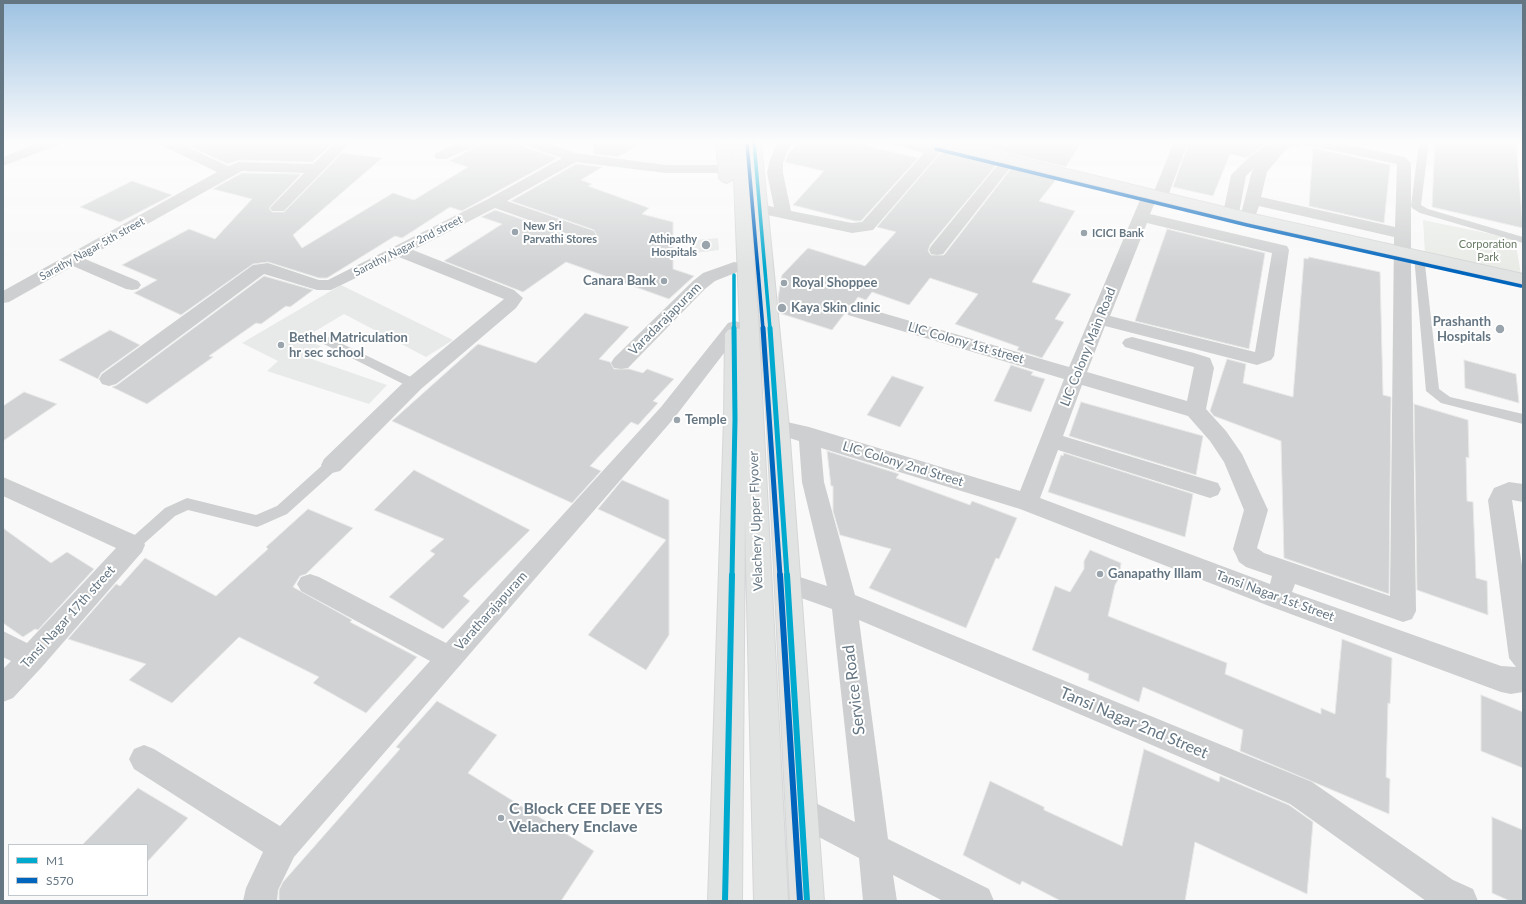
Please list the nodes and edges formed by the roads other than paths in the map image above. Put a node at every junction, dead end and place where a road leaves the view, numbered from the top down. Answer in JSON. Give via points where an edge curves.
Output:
{"nodes":[{"id":1,"x":207,"y":184,"type":"edge"},
{"id":2,"x":302,"y":184,"type":"edge"},
{"id":3,"x":524,"y":184,"type":"edge"},
{"id":4,"x":727,"y":184,"type":"edge"},
{"id":5,"x":741,"y":184,"type":"edge"},
{"id":6,"x":757,"y":184,"type":"edge"},
{"id":7,"x":777,"y":184,"type":"edge"},
{"id":8,"x":904,"y":184,"type":"edge"},
{"id":9,"x":990,"y":184,"type":"edge"},
{"id":10,"x":1114,"y":184,"type":"edge"},
{"id":11,"x":1160,"y":184,"type":"edge"},
{"id":12,"x":1237,"y":184,"type":"edge"},
{"id":13,"x":1257,"y":184,"type":"edge"},
{"id":14,"x":1404,"y":184,"type":"edge"},
{"id":15,"x":1419,"y":184,"type":"edge"},
{"id":16,"x":1155,"y":194,"type":"junction"},
{"id":17,"x":1253,"y":200,"type":"junction"},
{"id":18,"x":494,"y":202,"type":"junction"},
{"id":19,"x":278,"y":208,"type":"dead end"},
{"id":20,"x":759,"y":209,"type":"junction"},
{"id":21,"x":1231,"y":213,"type":"junction"},
{"id":22,"x":784,"y":214,"type":"junction"},
{"id":23,"x":1141,"y":217,"type":"junction"},
{"id":24,"x":1249,"y":218,"type":"junction"},
{"id":25,"x":588,"y":235,"type":"dead end"},
{"id":26,"x":1523,"y":240,"type":"edge"},
{"id":27,"x":1408,"y":247,"type":"junction"},
{"id":28,"x":937,"y":250,"type":"dead end"},
{"id":29,"x":400,"y":251,"type":"junction"},
{"id":30,"x":73,"y":260,"type":"junction"},
{"id":31,"x":734,"y":267,"type":"junction"},
{"id":32,"x":1523,"y":278,"type":"edge"},
{"id":33,"x":132,"y":285,"type":"dead end"},
{"id":34,"x":3,"y":298,"type":"edge"},
{"id":35,"x":855,"y":311,"type":"dead end"},
{"id":36,"x":1099,"y":319,"type":"junction"},
{"id":37,"x":735,"y":327,"type":"junction"},
{"id":38,"x":322,"y":338,"type":"dead end"},
{"id":39,"x":1132,"y":343,"type":"dead end"},
{"id":40,"x":621,"y":363,"type":"dead end"},
{"id":41,"x":1076,"y":375,"type":"junction"},
{"id":42,"x":109,"y":379,"type":"dead end"},
{"id":43,"x":414,"y":384,"type":"junction"},
{"id":44,"x":1195,"y":410,"type":"junction"},
{"id":45,"x":1523,"y":419,"type":"edge"},
{"id":46,"x":778,"y":427,"type":"junction"},
{"id":47,"x":809,"y":435,"type":"junction"},
{"id":48,"x":1051,"y":440,"type":"junction"},
{"id":49,"x":332,"y":465,"type":"joint"},
{"id":50,"x":3,"y":486,"type":"edge"},
{"id":51,"x":1210,"y":489,"type":"dead end"},
{"id":52,"x":1523,"y":493,"type":"edge"},
{"id":53,"x":1027,"y":502,"type":"junction"},
{"id":54,"x":133,"y":545,"type":"junction"},
{"id":55,"x":1286,"y":571,"type":"junction"},
{"id":56,"x":788,"y":583,"type":"junction"},
{"id":57,"x":310,"y":584,"type":"dead end"},
{"id":58,"x":1278,"y":598,"type":"junction"},
{"id":59,"x":844,"y":602,"type":"junction"},
{"id":60,"x":3,"y":643,"type":"edge"},
{"id":61,"x":31,"y":658,"type":"junction"},
{"id":62,"x":450,"y":658,"type":"junction"},
{"id":63,"x":1523,"y":658,"type":"edge"},
{"id":64,"x":1523,"y":677,"type":"edge"},
{"id":65,"x":3,"y":690,"type":"edge"},
{"id":66,"x":144,"y":758,"type":"dead end"},
{"id":67,"x":801,"y":812,"type":"junction"},
{"id":68,"x":283,"y":846,"type":"junction"},
{"id":69,"x":874,"y":850,"type":"junction"},
{"id":70,"x":260,"y":901,"type":"edge"},
{"id":71,"x":725,"y":901,"type":"edge"},
{"id":72,"x":771,"y":901,"type":"edge"},
{"id":73,"x":807,"y":901,"type":"edge"},
{"id":74,"x":880,"y":901,"type":"edge"},
{"id":75,"x":976,"y":901,"type":"edge"},
{"id":76,"x":1461,"y":901,"type":"edge"}],
"edges":[{"from":1,"to":30,"type":"street","name":"Sarathy Nagar 5th street"},
{"from":2,"to":19,"type":"street"},
{"from":3,"to":18,"type":"street","name":"Sarathy Nagar 2nd street"},
{"from":4,"to":31,"type":"main road"},
{"from":5,"to":72,"type":"main road","name":"Velachery Upper Flyover","via":[[749,315]]},
{"from":6,"to":20,"type":"main road"},
{"from":7,"to":22,"type":"street"},
{"from":8,"to":22,"type":"street","via":[[867,227],[852,228]]},
{"from":9,"to":28,"type":"street"},
{"from":10,"to":16,"type":"main road"},
{"from":11,"to":16,"type":"street","name":"LIC Colony Main Road"},
{"from":12,"to":21,"type":"street"},
{"from":13,"to":17,"type":"street"},
{"from":14,"to":27,"type":"street"},
{"from":15,"to":26,"type":"lane","via":[[1416,206],[1424,211]]},
{"from":16,"to":21,"type":"main road"},
{"from":16,"to":23,"type":"street","name":"LIC Colony Main Road"},
{"from":17,"to":24,"type":"street"},
{"from":17,"to":27,"type":"street"},
{"from":18,"to":25,"type":"street"},
{"from":18,"to":29,"type":"street","name":"Sarathy Nagar 2nd street"},
{"from":20,"to":22,"type":"street"},
{"from":20,"to":46,"type":"main road"},
{"from":21,"to":24,"type":"main road"},
{"from":23,"to":36,"type":"street","name":"LIC Colony Main Road"},
{"from":23,"to":36,"type":"street","via":[[1281,250],[1264,356],[1257,358]]},
{"from":24,"to":27,"type":"main road"},
{"from":27,"to":32,"type":"main road"},
{"from":27,"to":45,"type":"lane","via":[[1433,391],[1446,400]]},
{"from":27,"to":55,"type":"street","via":[[1403,611]]},
{"from":29,"to":42,"type":"street","name":"Sarathy Nagar 2nd street","via":[[326,286],[268,268],[259,269]]},
{"from":29,"to":43,"type":"street","via":[[514,298]]},
{"from":30,"to":33,"type":"street"},
{"from":30,"to":34,"type":"street","name":"Sarathy Nagar 5th street"},
{"from":31,"to":37,"type":"main road"},
{"from":31,"to":40,"type":"street","name":"Varadarajapuram","via":[[704,281]]},
{"from":35,"to":41,"type":"street","name":"LIC Colony 1st street"},
{"from":36,"to":41,"type":"street","name":"LIC Colony Main Road"},
{"from":37,"to":62,"type":"street","name":"Varatharajapuram","via":[[668,412]]},
{"from":37,"to":71,"type":"main road"},
{"from":38,"to":43,"type":"lane"},
{"from":39,"to":44,"type":"street","via":[[1203,363]]},
{"from":41,"to":44,"type":"street","name":"LIC Colony 1st street"},
{"from":41,"to":48,"type":"street","name":"LIC Colony Main Road"},
{"from":43,"to":49,"type":"street"},
{"from":44,"to":55,"type":"street","via":[[1218,436],[1234,460],[1256,510],[1245,549],[1248,555]]},
{"from":46,"to":47,"type":"street","name":"LIC Colony 2nd Street"},
{"from":46,"to":56,"type":"main road"},
{"from":47,"to":53,"type":"street","name":"LIC Colony 2nd Street"},
{"from":47,"to":59,"type":"street","name":"Service Road","via":[[814,482]]},
{"from":48,"to":51,"type":"street"},
{"from":48,"to":53,"type":"street","name":"LIC Colony Main Road"},
{"from":49,"to":54,"type":"lane","via":[[282,510],[257,520],[187,504],[170,512]]},
{"from":50,"to":54,"type":"street"},
{"from":52,"to":63,"type":"street","via":[[1509,491],[1502,494],[1500,500]]},
{"from":53,"to":58,"type":"street","name":"Tansi Nagar 1st Street"},
{"from":54,"to":61,"type":"street","name":"Tansi Nagar 17th street"},
{"from":55,"to":58,"type":"street"},
{"from":56,"to":59,"type":"street","name":"Tansi Nagar 2nd Street"},
{"from":56,"to":67,"type":"main road"},
{"from":57,"to":62,"type":"street"},
{"from":58,"to":64,"type":"street","name":"Tansi Nagar 1st Street","via":[[1501,679],[1511,682],[1520,681]]},
{"from":59,"to":69,"type":"street","name":"Service Road"},
{"from":59,"to":76,"type":"street","name":"Tansi Nagar 2nd Street","via":[[1301,793],[1441,892]]},
{"from":60,"to":61,"type":"street"},
{"from":61,"to":65,"type":"street","name":"Tansi Nagar 17th street"},
{"from":62,"to":68,"type":"street","name":"Varatharajapuram"},
{"from":66,"to":68,"type":"street"},
{"from":67,"to":69,"type":"street"},
{"from":67,"to":73,"type":"main road"},
{"from":68,"to":70,"type":"street","name":"Varatharajapuram","via":[[262,888]]},
{"from":69,"to":74,"type":"street","name":"Service Road"},
{"from":69,"to":75,"type":"street"}]}
